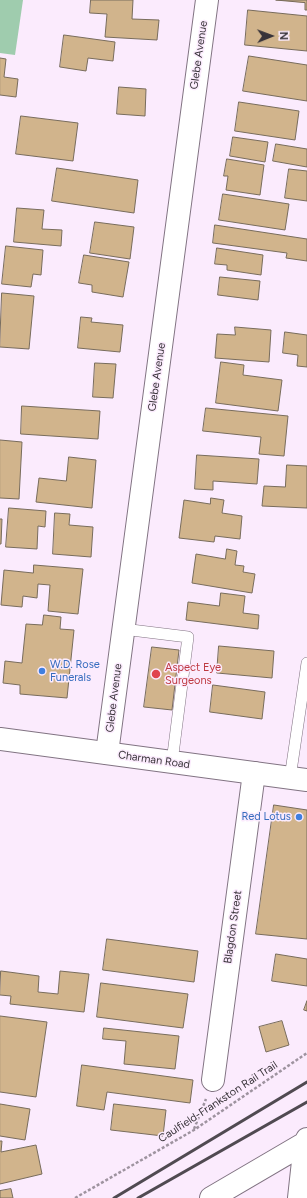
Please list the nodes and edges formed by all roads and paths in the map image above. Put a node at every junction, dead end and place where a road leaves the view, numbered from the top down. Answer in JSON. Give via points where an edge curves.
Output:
{"nodes":[{"id":1,"x":207,"y":0,"type":"edge"},
{"id":2,"x":123,"y":629,"type":"junction"},
{"id":3,"x":307,"y":663,"type":"edge"},
{"id":4,"x":0,"y":740,"type":"edge"},
{"id":5,"x":107,"y":753,"type":"junction"},
{"id":6,"x":172,"y":762,"type":"junction"},
{"id":7,"x":254,"y":773,"type":"junction"},
{"id":8,"x":299,"y":779,"type":"edge"},
{"id":9,"x":307,"y":1053,"type":"edge"},
{"id":10,"x":212,"y":1080,"type":"joint"},
{"id":11,"x":194,"y":1130,"type":"junction"},
{"id":12,"x":306,"y":1141,"type":"edge"},
{"id":13,"x":75,"y":1198,"type":"edge"},
{"id":14,"x":211,"y":1198,"type":"edge"},
{"id":15,"x":299,"y":1198,"type":"edge"}],
"edges":[{"from":1,"to":2,"type":"street","name":"Glebe Avenue"},
{"from":2,"to":5,"type":"street","name":"Glebe Avenue"},
{"from":2,"to":6,"type":"lane","via":[[188,637]]},
{"from":3,"to":8,"type":"lane"},
{"from":4,"to":5,"type":"street","name":"Charman Road"},
{"from":5,"to":6,"type":"street","name":"Charman Road"},
{"from":6,"to":7,"type":"street","name":"Charman Road"},
{"from":7,"to":8,"type":"street","name":"Charman Road"},
{"from":7,"to":10,"type":"street","name":"Blagdon Street"},
{"from":9,"to":11,"type":"path","name":"Caulfield-Frankston Rail Trail"},
{"from":10,"to":11,"type":"path"},
{"from":11,"to":13,"type":"path","name":"Caulfield-Frankston Rail Trail"},
{"from":12,"to":14,"type":"street"},
{"from":12,"to":15,"type":"street"}]}
